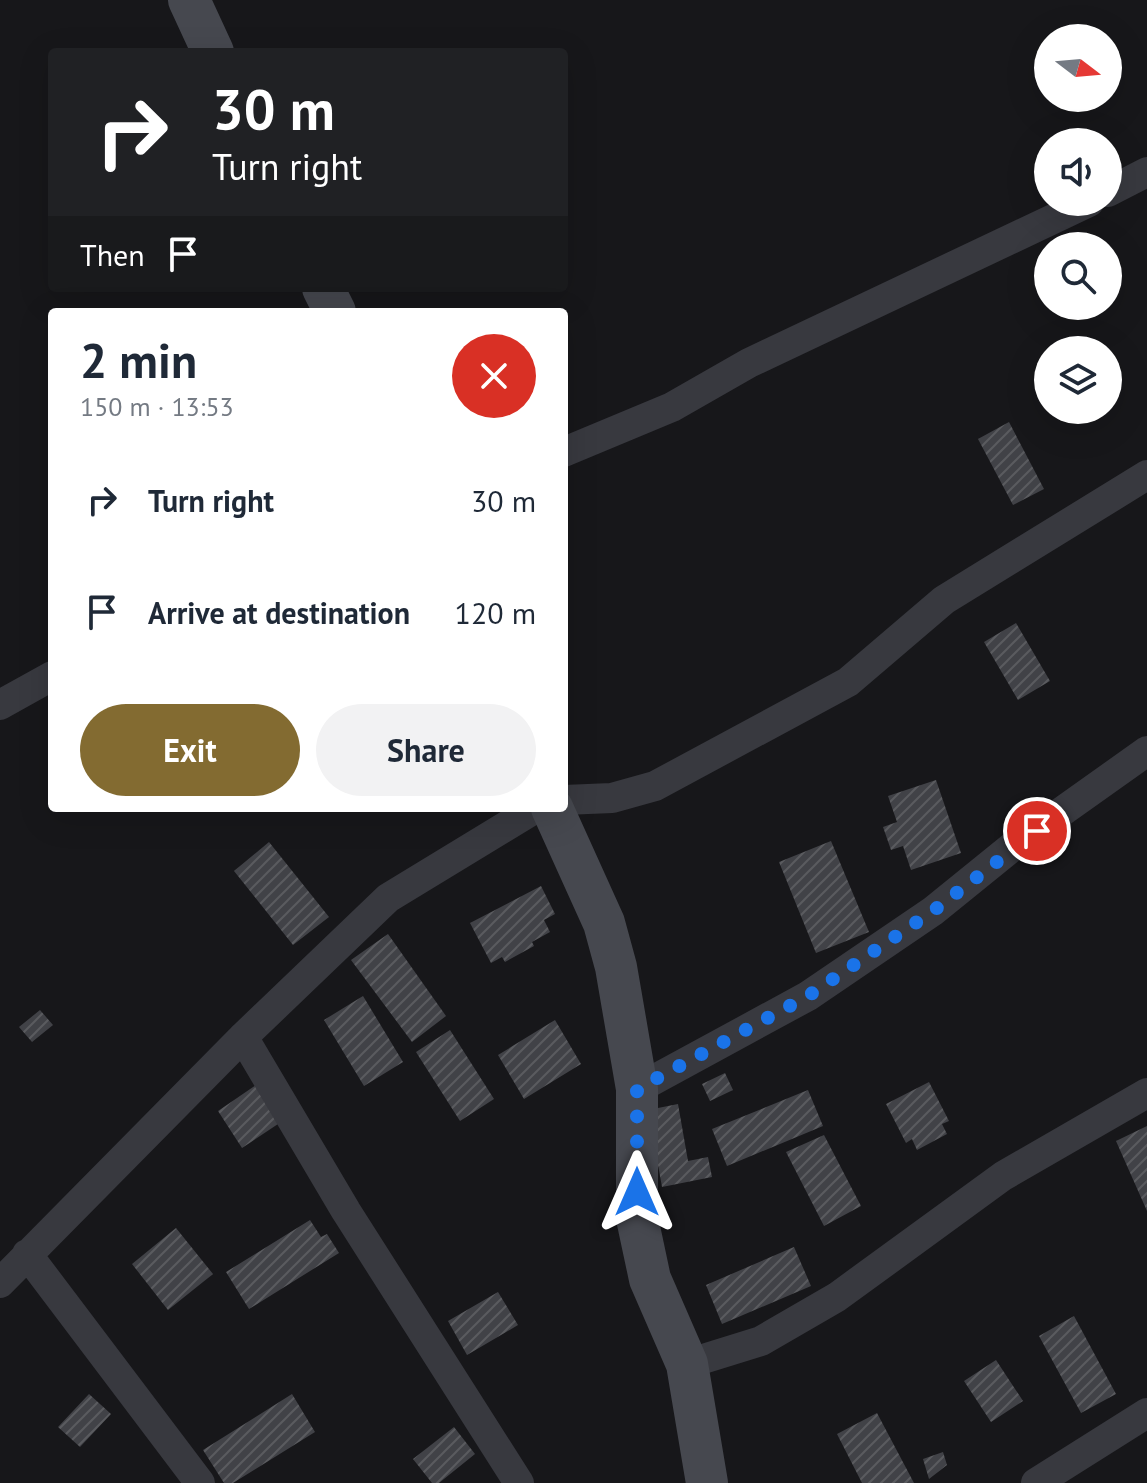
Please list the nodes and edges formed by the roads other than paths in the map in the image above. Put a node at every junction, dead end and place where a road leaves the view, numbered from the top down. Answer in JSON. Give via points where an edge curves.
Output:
{"nodes":[{"id":1,"x":189,"y":0,"type":"edge"},
{"id":2,"x":211,"y":48,"type":"edge"},
{"id":3,"x":1147,"y":172,"type":"edge"},
{"id":4,"x":1122,"y":185,"type":"edge"},
{"id":5,"x":1059,"y":216,"type":"edge"},
{"id":6,"x":568,"y":450,"type":"edge"},
{"id":7,"x":1147,"y":475,"type":"edge"},
{"id":8,"x":48,"y":678,"type":"edge"},
{"id":9,"x":0,"y":705,"type":"edge"},
{"id":10,"x":1147,"y":751,"type":"edge"},
{"id":11,"x":568,"y":800,"type":"edge"},
{"id":12,"x":529,"y":812,"type":"edge"},
{"id":13,"x":554,"y":812,"type":"edge"},
{"id":14,"x":243,"y":1037,"type":"junction"},
{"id":15,"x":637,"y":1089,"type":"junction"},
{"id":16,"x":1147,"y":1093,"type":"edge"},
{"id":17,"x":27,"y":1254,"type":"junction"},
{"id":18,"x":0,"y":1283,"type":"edge"},
{"id":19,"x":687,"y":1364,"type":"junction"},
{"id":20,"x":1147,"y":1413,"type":"edge"},
{"id":21,"x":200,"y":1483,"type":"edge"},
{"id":22,"x":519,"y":1483,"type":"edge"},
{"id":23,"x":707,"y":1483,"type":"edge"},
{"id":24,"x":1036,"y":1483,"type":"edge"}],
"edges":[{"from":1,"to":2,"type":"street"},
{"from":3,"to":4,"type":"street"},
{"from":5,"to":6,"type":"street","via":[[749,363],[672,407]]},
{"from":7,"to":11,"type":"street","via":[[944,600],[848,682],[655,786],[612,798]]},
{"from":8,"to":9,"type":"street"},
{"from":10,"to":15,"type":"street","via":[[933,911],[808,996]]},
{"from":12,"to":14,"type":"street","via":[[388,898]]},
{"from":13,"to":15,"type":"street","via":[[604,923]]},
{"from":14,"to":17,"type":"street"},
{"from":14,"to":22,"type":"street"},
{"from":15,"to":19,"type":"street","via":[[637,1218],[650,1279]]},
{"from":16,"to":19,"type":"street","via":[[1003,1176],[837,1297],[761,1341]]},
{"from":17,"to":18,"type":"street"},
{"from":17,"to":21,"type":"street"},
{"from":19,"to":23,"type":"street"},
{"from":20,"to":24,"type":"street"}]}
